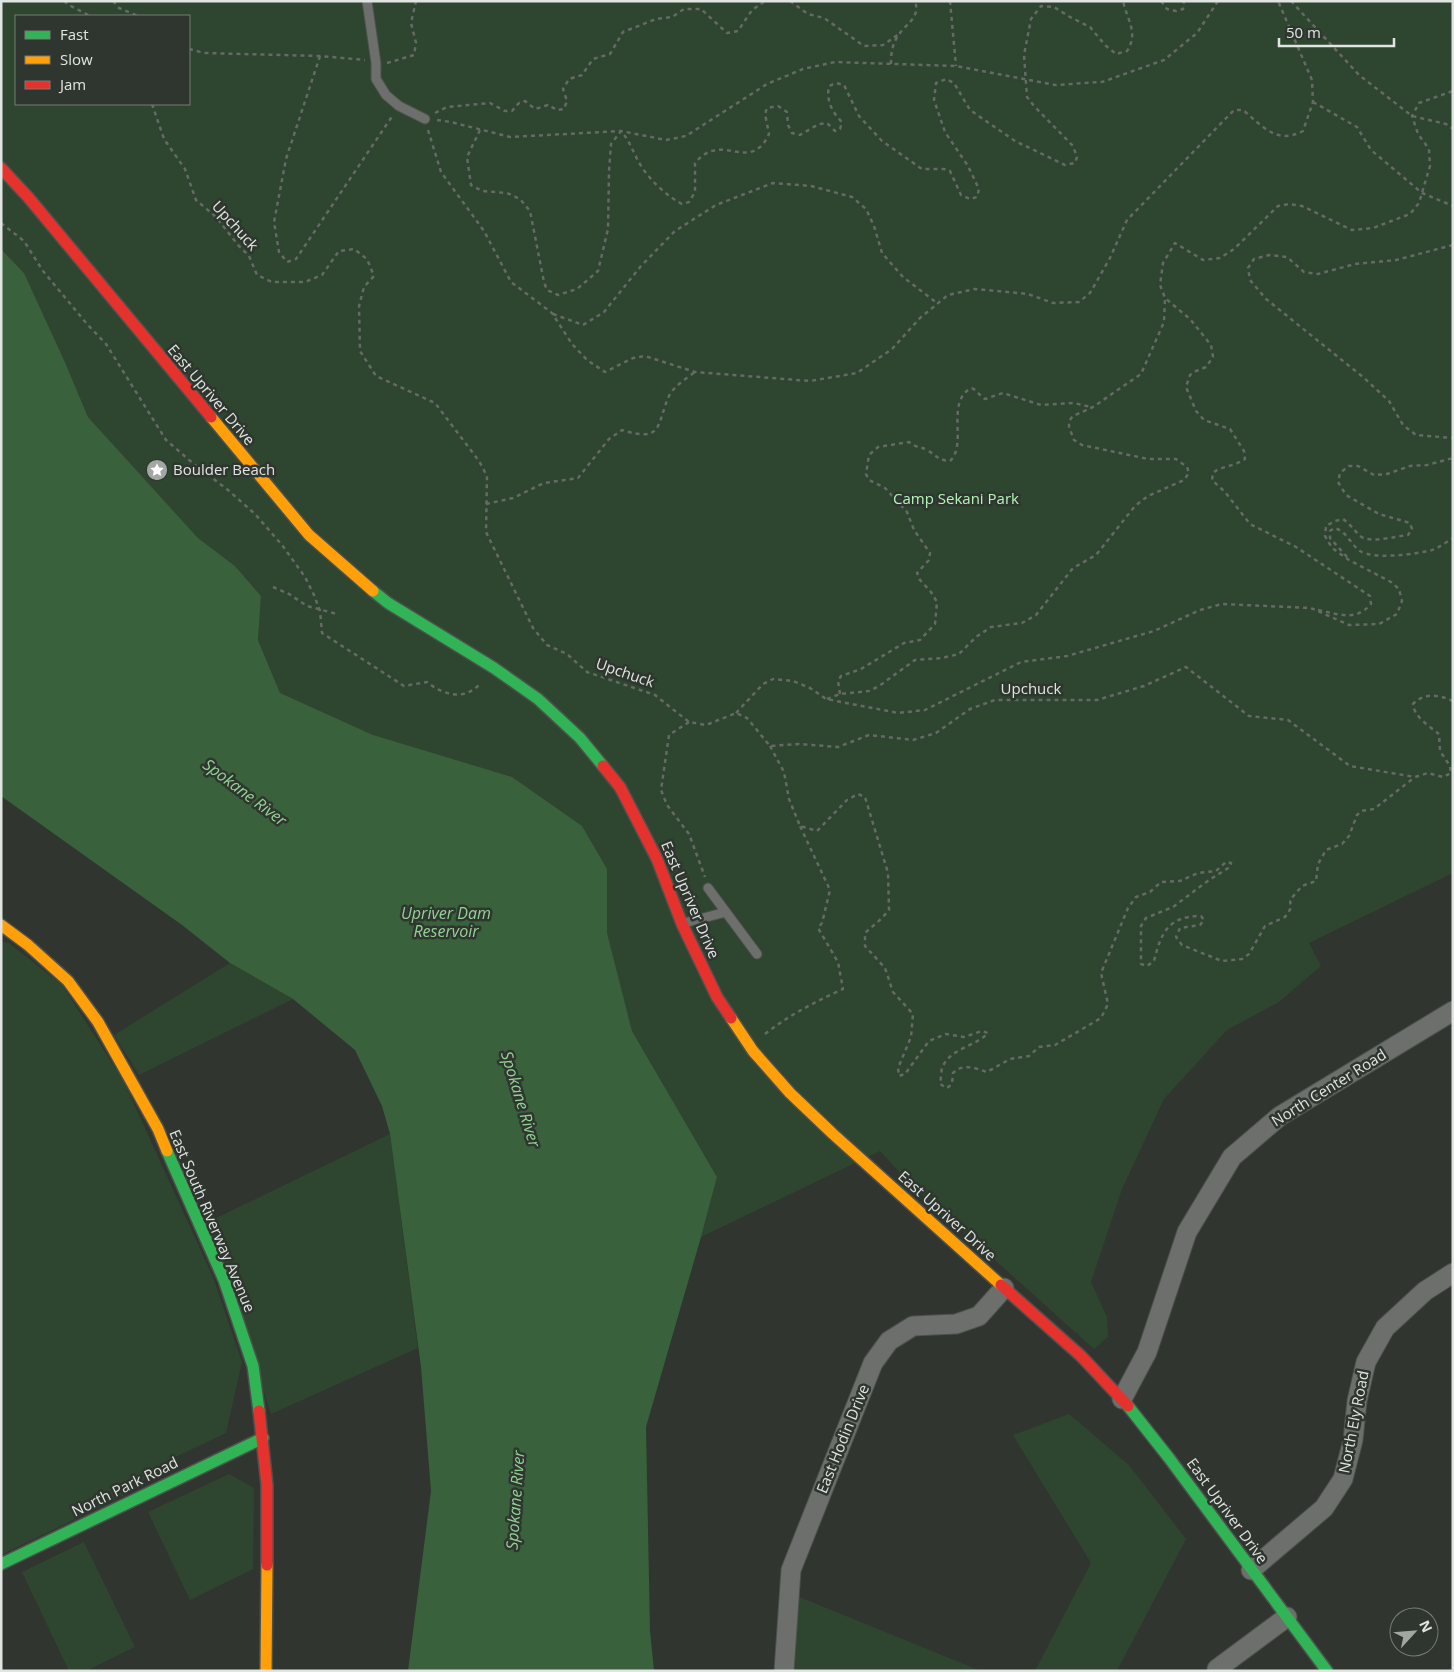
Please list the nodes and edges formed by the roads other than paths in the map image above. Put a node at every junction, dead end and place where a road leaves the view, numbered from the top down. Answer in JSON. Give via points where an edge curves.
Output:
{"nodes":[{"id":1,"x":367,"y":1,"type":"edge"},
{"id":2,"x":425,"y":119,"type":"road end"},
{"id":3,"x":1,"y":168,"type":"edge"},
{"id":4,"x":708,"y":888,"type":"road end"},
{"id":5,"x":726,"y":912,"type":"junction"},
{"id":6,"x":682,"y":924,"type":"junction"},
{"id":7,"x":1,"y":925,"type":"edge"},
{"id":8,"x":757,"y":954,"type":"dead end"},
{"id":9,"x":1453,"y":1011,"type":"edge"},
{"id":10,"x":1453,"y":1273,"type":"edge"},
{"id":11,"x":1004,"y":1288,"type":"junction"},
{"id":12,"x":1122,"y":1399,"type":"junction"},
{"id":13,"x":263,"y":1438,"type":"junction"},
{"id":14,"x":1,"y":1564,"type":"edge"},
{"id":15,"x":1251,"y":1570,"type":"junction"},
{"id":16,"x":1287,"y":1617,"type":"junction"},
{"id":17,"x":1217,"y":1669,"type":"dead end"},
{"id":18,"x":266,"y":1671,"type":"edge"},
{"id":19,"x":784,"y":1671,"type":"edge"},
{"id":20,"x":1327,"y":1671,"type":"edge"}],
"edges":[{"from":1,"to":2,"type":"lane","via":[[376,79],[386,95],[399,106]]},
{"from":3,"to":6,"type":"main road","name":"East Upriver Drive","via":[[309,535],[388,603],[494,668],[538,699],[580,738],[620,787],[657,860]]},
{"from":4,"to":5,"type":"lane"},
{"from":5,"to":6,"type":"lane"},
{"from":5,"to":8,"type":"lane"},
{"from":6,"to":11,"type":"main road","name":"East Upriver Drive","via":[[717,997],[753,1051],[790,1093]]},
{"from":7,"to":13,"type":"main road","name":"East South Riverway Avenue","via":[[68,981],[98,1022],[158,1129],[224,1280],[253,1366]]},
{"from":9,"to":12,"type":"street","name":"North Center Road","via":[[1280,1116],[1232,1157],[1187,1232],[1147,1352]]},
{"from":10,"to":15,"type":"street","name":"North Ely Road","via":[[1425,1291],[1385,1328],[1366,1362],[1343,1479],[1324,1508]]},
{"from":11,"to":12,"type":"main road","name":"East Upriver Drive","via":[[1081,1356]]},
{"from":11,"to":19,"type":"street","name":"East Hodin Drive","via":[[979,1316],[956,1324],[914,1326],[889,1341],[873,1363],[791,1570]]},
{"from":12,"to":15,"type":"main road","name":"East Upriver Drive"},
{"from":13,"to":14,"type":"main road","name":"North Park Road"},
{"from":13,"to":18,"type":"main road","name":"East South Riverway Avenue","via":[[267,1485]]},
{"from":15,"to":16,"type":"main road","name":"East Upriver Drive"},
{"from":16,"to":17,"type":"street"},
{"from":16,"to":20,"type":"main road","name":"East Upriver Drive"}]}
